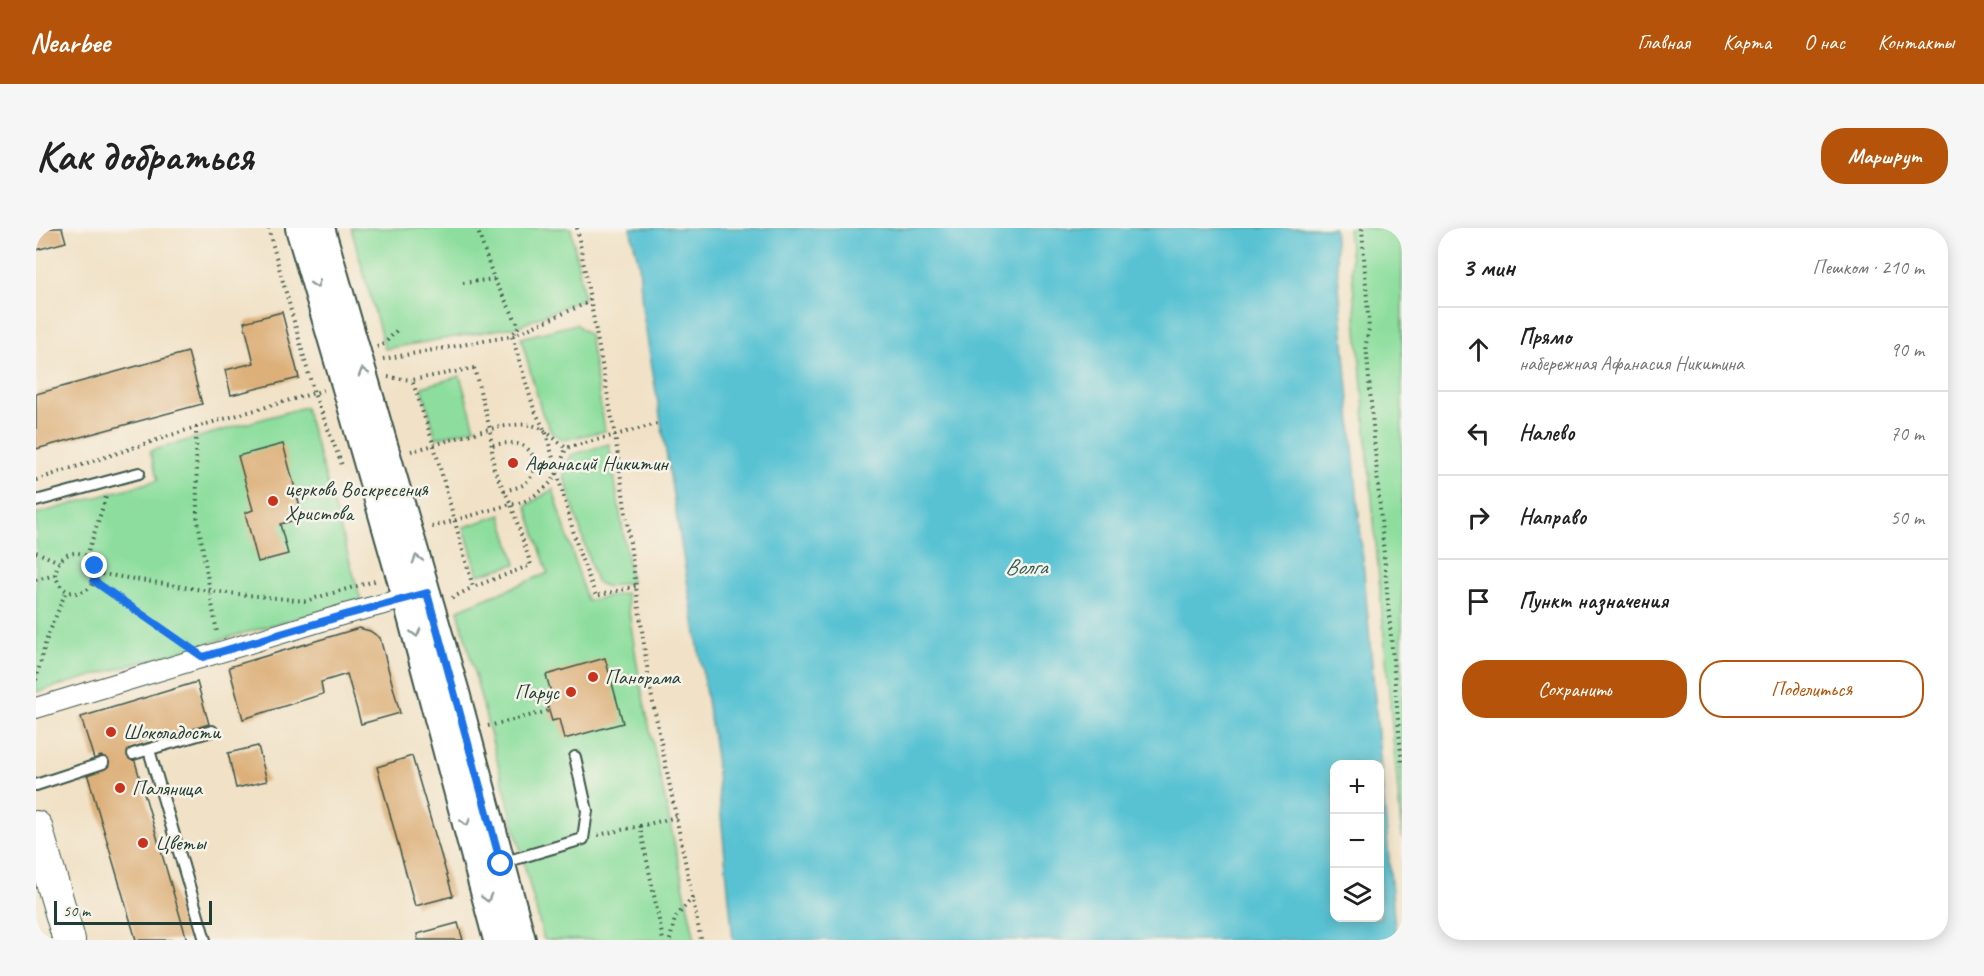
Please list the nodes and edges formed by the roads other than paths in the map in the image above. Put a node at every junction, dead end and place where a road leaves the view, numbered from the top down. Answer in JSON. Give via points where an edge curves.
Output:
{"nodes":[{"id":1,"x":300,"y":228,"type":"edge"},
{"id":2,"x":320,"y":228,"type":"edge"},
{"id":3,"x":364,"y":375,"type":"junction"},
{"id":4,"x":139,"y":473,"type":"dead end"},
{"id":5,"x":36,"y":501,"type":"edge"},
{"id":6,"x":428,"y":597,"type":"junction"},
{"id":7,"x":36,"y":708,"type":"edge"},
{"id":8,"x":212,"y":731,"type":"dead end"},
{"id":9,"x":148,"y":750,"type":"junction"},
{"id":10,"x":133,"y":754,"type":"dead end"},
{"id":11,"x":575,"y":757,"type":"dead end"},
{"id":12,"x":103,"y":763,"type":"dead end"},
{"id":13,"x":36,"y":785,"type":"edge"},
{"id":14,"x":36,"y":827,"type":"edge"},
{"id":15,"x":501,"y":864,"type":"junction"},
{"id":16,"x":69,"y":940,"type":"edge"},
{"id":17,"x":205,"y":940,"type":"edge"},
{"id":18,"x":498,"y":940,"type":"edge"},
{"id":19,"x":521,"y":940,"type":"edge"}],
"edges":[{"from":1,"to":3,"type":"main road","one_way":true},
{"from":3,"to":2,"type":"main road","one_way":true},
{"from":3,"to":6,"type":"main road"},
{"from":4,"to":5,"type":"lane"},
{"from":6,"to":7,"type":"street","via":[[345,615]]},
{"from":6,"to":15,"type":"main road"},
{"from":6,"to":18,"type":"main road","one_way":true},
{"from":8,"to":9,"type":"lane"},
{"from":9,"to":10,"type":"lane"},
{"from":9,"to":17,"type":"lane"},
{"from":11,"to":15,"type":"lane","via":[[587,811],[583,839]]},
{"from":12,"to":13,"type":"lane"},
{"from":14,"to":16,"type":"main road"},
{"from":15,"to":19,"type":"main road"}]}
